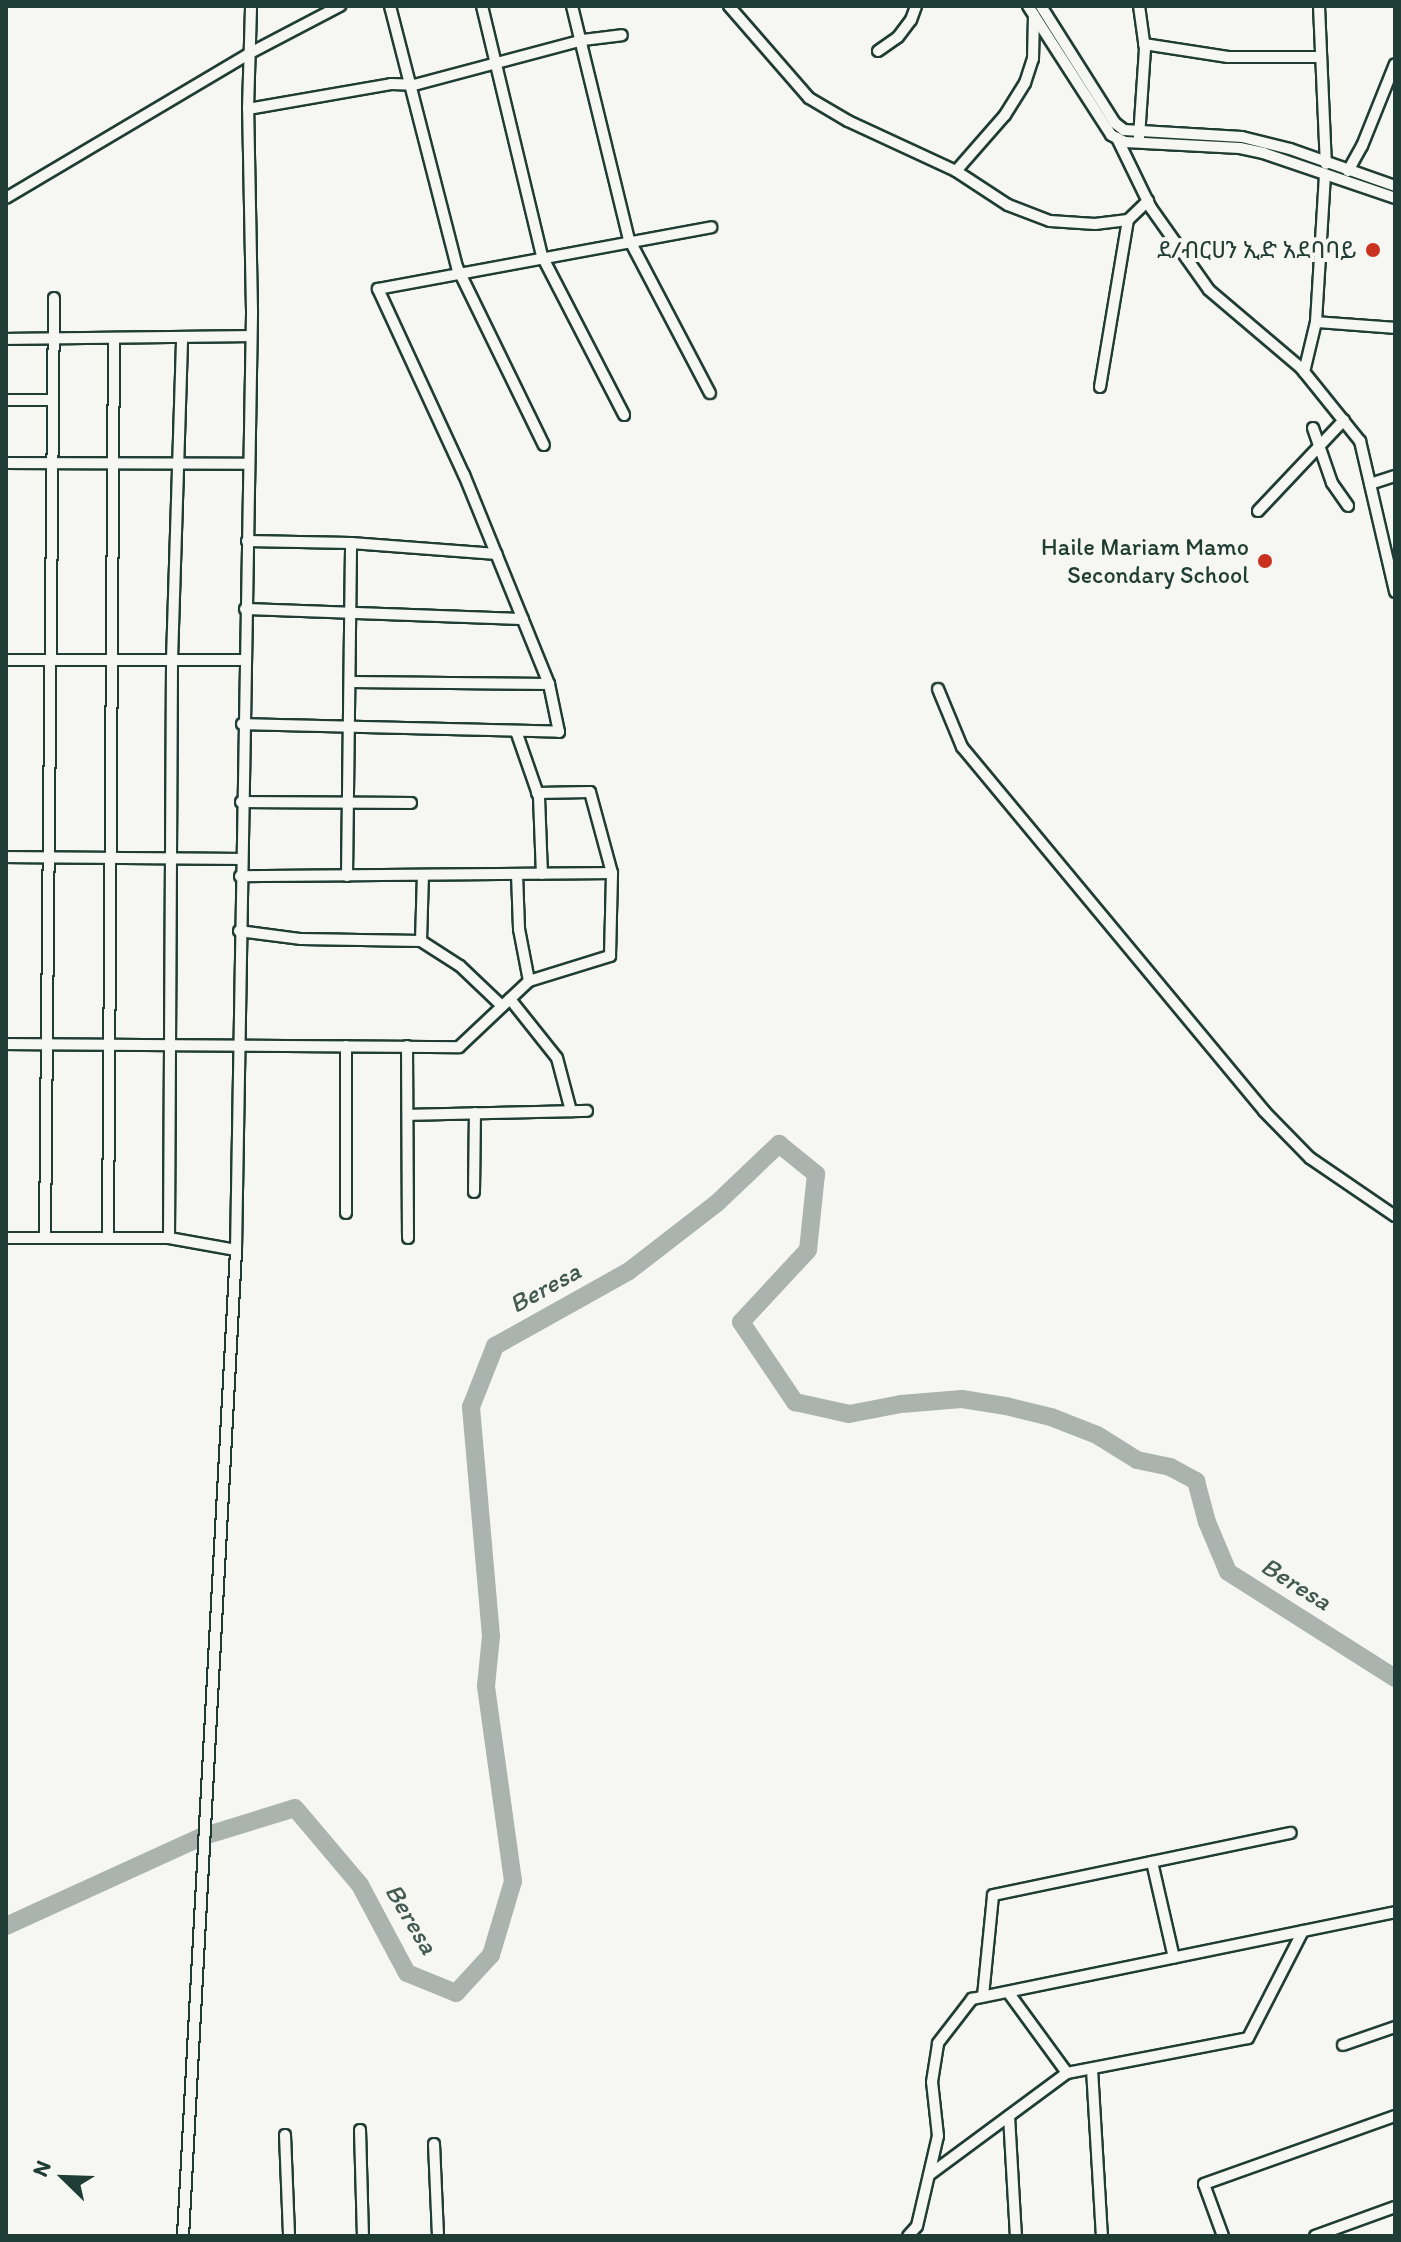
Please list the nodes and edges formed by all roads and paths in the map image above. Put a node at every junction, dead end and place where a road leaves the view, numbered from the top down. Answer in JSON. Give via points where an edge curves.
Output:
{"nodes":[{"id":1,"x":251,"y":6,"type":"edge"},
{"id":2,"x":340,"y":6,"type":"edge"},
{"id":3,"x":390,"y":6,"type":"edge"},
{"id":4,"x":482,"y":6,"type":"edge"},
{"id":5,"x":572,"y":6,"type":"edge"},
{"id":6,"x":729,"y":6,"type":"edge"},
{"id":7,"x":916,"y":6,"type":"edge"},
{"id":8,"x":1139,"y":6,"type":"edge"},
{"id":9,"x":1319,"y":6,"type":"edge"},
{"id":10,"x":1034,"y":9,"type":"edge"},
{"id":11,"x":622,"y":35,"type":"dead end"},
{"id":12,"x":583,"y":40,"type":"junction"},
{"id":13,"x":1144,"y":44,"type":"junction"},
{"id":14,"x":878,"y":51,"type":"dead end"},
{"id":15,"x":250,"y":53,"type":"junction"},
{"id":16,"x":1321,"y":57,"type":"junction"},
{"id":17,"x":495,"y":63,"type":"junction"},
{"id":18,"x":1395,"y":64,"type":"edge"},
{"id":19,"x":409,"y":85,"type":"junction"},
{"id":20,"x":248,"y":109,"type":"junction"},
{"id":21,"x":1139,"y":137,"type":"junction"},
{"id":22,"x":1117,"y":138,"type":"junction"},
{"id":23,"x":1326,"y":169,"type":"junction"},
{"id":24,"x":956,"y":171,"type":"junction"},
{"id":25,"x":1348,"y":171,"type":"junction"},
{"id":26,"x":1395,"y":186,"type":"edge"},
{"id":27,"x":6,"y":198,"type":"edge"},
{"id":28,"x":1395,"y":198,"type":"edge"},
{"id":29,"x":1148,"y":201,"type":"junction"},
{"id":30,"x":1128,"y":220,"type":"junction"},
{"id":31,"x":711,"y":227,"type":"dead end"},
{"id":32,"x":629,"y":239,"type":"junction"},
{"id":33,"x":542,"y":256,"type":"junction"},
{"id":34,"x":459,"y":271,"type":"junction"},
{"id":35,"x":54,"y":298,"type":"dead end"},
{"id":36,"x":1316,"y":322,"type":"junction"},
{"id":37,"x":1395,"y":328,"type":"edge"},
{"id":38,"x":251,"y":336,"type":"junction"},
{"id":39,"x":114,"y":338,"type":"junction"},
{"id":40,"x":182,"y":338,"type":"junction"},
{"id":41,"x":6,"y":339,"type":"edge"},
{"id":42,"x":53,"y":339,"type":"junction"},
{"id":43,"x":1304,"y":372,"type":"junction"},
{"id":44,"x":1100,"y":387,"type":"dead end"},
{"id":45,"x":710,"y":393,"type":"dead end"},
{"id":46,"x":6,"y":400,"type":"edge"},
{"id":47,"x":52,"y":400,"type":"junction"},
{"id":48,"x":624,"y":415,"type":"dead end"},
{"id":49,"x":1344,"y":420,"type":"junction"},
{"id":50,"x":1313,"y":428,"type":"dead end"},
{"id":51,"x":544,"y":445,"type":"dead end"},
{"id":52,"x":1319,"y":446,"type":"junction"},
{"id":53,"x":6,"y":463,"type":"edge"},
{"id":54,"x":52,"y":463,"type":"junction"},
{"id":55,"x":113,"y":463,"type":"junction"},
{"id":56,"x":179,"y":463,"type":"junction"},
{"id":57,"x":248,"y":464,"type":"junction"},
{"id":58,"x":1395,"y":476,"type":"edge"},
{"id":59,"x":1370,"y":484,"type":"junction"},
{"id":60,"x":1348,"y":506,"type":"dead end"},
{"id":61,"x":1258,"y":511,"type":"dead end"},
{"id":62,"x":247,"y":541,"type":"junction"},
{"id":63,"x":351,"y":543,"type":"junction"},
{"id":64,"x":497,"y":554,"type":"junction"},
{"id":65,"x":1395,"y":592,"type":"edge"},
{"id":66,"x":245,"y":609,"type":"junction"},
{"id":67,"x":351,"y":610,"type":"junction"},
{"id":68,"x":523,"y":619,"type":"junction"},
{"id":69,"x":6,"y":660,"type":"edge"},
{"id":70,"x":50,"y":660,"type":"junction"},
{"id":71,"x":112,"y":660,"type":"junction"},
{"id":72,"x":172,"y":660,"type":"junction"},
{"id":73,"x":244,"y":660,"type":"junction"},
{"id":74,"x":351,"y":682,"type":"junction"},
{"id":75,"x":549,"y":684,"type":"junction"},
{"id":76,"x":938,"y":689,"type":"dead end"},
{"id":77,"x":242,"y":724,"type":"junction"},
{"id":78,"x":351,"y":725,"type":"junction"},
{"id":79,"x":516,"y":731,"type":"junction"},
{"id":80,"x":537,"y":793,"type":"junction"},
{"id":81,"x":241,"y":802,"type":"junction"},
{"id":82,"x":349,"y":802,"type":"junction"},
{"id":83,"x":411,"y":803,"type":"dead end"},
{"id":84,"x":6,"y":857,"type":"edge"},
{"id":85,"x":48,"y":857,"type":"junction"},
{"id":86,"x":112,"y":858,"type":"junction"},
{"id":87,"x":173,"y":859,"type":"junction"},
{"id":88,"x":240,"y":859,"type":"junction"},
{"id":89,"x":612,"y":873,"type":"junction"},
{"id":90,"x":517,"y":874,"type":"junction"},
{"id":91,"x":542,"y":874,"type":"junction"},
{"id":92,"x":423,"y":875,"type":"junction"},
{"id":93,"x":240,"y":876,"type":"junction"},
{"id":94,"x":347,"y":876,"type":"junction"},
{"id":95,"x":239,"y":931,"type":"junction"},
{"id":96,"x":421,"y":941,"type":"junction"},
{"id":97,"x":529,"y":981,"type":"junction"},
{"id":98,"x":506,"y":1002,"type":"junction"},
{"id":99,"x":6,"y":1044,"type":"edge"},
{"id":100,"x":46,"y":1045,"type":"junction"},
{"id":101,"x":111,"y":1045,"type":"junction"},
{"id":102,"x":170,"y":1045,"type":"junction"},
{"id":103,"x":238,"y":1046,"type":"junction"},
{"id":104,"x":346,"y":1046,"type":"junction"},
{"id":105,"x":407,"y":1046,"type":"junction"},
{"id":106,"x":571,"y":1111,"type":"junction"},
{"id":107,"x":587,"y":1111,"type":"dead end"},
{"id":108,"x":475,"y":1113,"type":"junction"},
{"id":109,"x":408,"y":1115,"type":"junction"},
{"id":110,"x":474,"y":1192,"type":"dead end"},
{"id":111,"x":346,"y":1213,"type":"dead end"},
{"id":112,"x":1395,"y":1216,"type":"edge"},
{"id":113,"x":6,"y":1238,"type":"edge"},
{"id":114,"x":45,"y":1238,"type":"junction"},
{"id":115,"x":108,"y":1238,"type":"junction"},
{"id":116,"x":169,"y":1238,"type":"junction"},
{"id":117,"x":408,"y":1238,"type":"dead end"},
{"id":118,"x":236,"y":1250,"type":"junction"},
{"id":119,"x":1291,"y":1833,"type":"dead end"},
{"id":120,"x":1152,"y":1862,"type":"junction"},
{"id":121,"x":1395,"y":1912,"type":"edge"},
{"id":122,"x":1303,"y":1931,"type":"junction"},
{"id":123,"x":1174,"y":1958,"type":"junction"},
{"id":124,"x":1008,"y":1992,"type":"junction"},
{"id":125,"x":983,"y":1996,"type":"junction"},
{"id":126,"x":1395,"y":2027,"type":"edge"},
{"id":127,"x":1343,"y":2045,"type":"dead end"},
{"id":128,"x":1092,"y":2069,"type":"junction"},
{"id":129,"x":1067,"y":2073,"type":"junction"},
{"id":130,"x":1009,"y":2116,"type":"junction"},
{"id":131,"x":1395,"y":2116,"type":"edge"},
{"id":132,"x":360,"y":2130,"type":"dead end"},
{"id":133,"x":285,"y":2135,"type":"dead end"},
{"id":134,"x":434,"y":2144,"type":"dead end"},
{"id":135,"x":929,"y":2175,"type":"junction"},
{"id":136,"x":1395,"y":2207,"type":"edge"},
{"id":137,"x":183,"y":2236,"type":"edge"},
{"id":138,"x":289,"y":2236,"type":"edge"},
{"id":139,"x":363,"y":2236,"type":"edge"},
{"id":140,"x":438,"y":2236,"type":"edge"},
{"id":141,"x":908,"y":2236,"type":"edge"},
{"id":142,"x":1016,"y":2236,"type":"edge"},
{"id":143,"x":1102,"y":2236,"type":"edge"},
{"id":144,"x":1223,"y":2236,"type":"edge"},
{"id":145,"x":1315,"y":2236,"type":"edge"}],
"edges":[{"from":1,"to":15,"type":"street"},
{"from":2,"to":15,"type":"street"},
{"from":3,"to":19,"type":"street"},
{"from":4,"to":17,"type":"street"},
{"from":5,"to":12,"type":"street"},
{"from":6,"to":24,"type":"street","via":[[809,98]]},
{"from":7,"to":14,"type":"street","via":[[898,37]]},
{"from":8,"to":13,"type":"street"},
{"from":9,"to":16,"type":"street"},
{"from":10,"to":21,"type":"street","via":[[1115,123]]},
{"from":10,"to":22,"type":"street","via":[[1096,115]]},
{"from":10,"to":24,"type":"street","via":[[1033,59],[1025,83],[1005,115]]},
{"from":11,"to":12,"type":"street"},
{"from":12,"to":17,"type":"street"},
{"from":12,"to":32,"type":"street"},
{"from":13,"to":16,"type":"street","via":[[1228,57]]},
{"from":13,"to":21,"type":"street"},
{"from":15,"to":20,"type":"street"},
{"from":15,"to":27,"type":"street"},
{"from":16,"to":23,"type":"street"},
{"from":17,"to":19,"type":"street"},
{"from":17,"to":33,"type":"street"},
{"from":18,"to":25,"type":"street"},
{"from":19,"to":20,"type":"street"},
{"from":19,"to":34,"type":"street"},
{"from":20,"to":38,"type":"street"},
{"from":21,"to":22,"type":"street"},
{"from":21,"to":23,"type":"street","via":[[1242,137]]},
{"from":22,"to":29,"type":"street"},
{"from":23,"to":25,"type":"street"},
{"from":23,"to":28,"type":"street"},
{"from":23,"to":36,"type":"street"},
{"from":24,"to":30,"type":"street","via":[[1008,205],[1050,221]]},
{"from":25,"to":26,"type":"street"},
{"from":29,"to":30,"type":"street"},
{"from":29,"to":43,"type":"street","via":[[1209,290]]},
{"from":30,"to":44,"type":"street"},
{"from":31,"to":32,"type":"street"},
{"from":32,"to":33,"type":"street"},
{"from":32,"to":45,"type":"street"},
{"from":33,"to":34,"type":"street"},
{"from":33,"to":48,"type":"street"},
{"from":34,"to":51,"type":"street"},
{"from":34,"to":64,"type":"street","via":[[378,289]]},
{"from":35,"to":42,"type":"street"},
{"from":36,"to":37,"type":"street"},
{"from":36,"to":43,"type":"street"},
{"from":38,"to":40,"type":"street"},
{"from":38,"to":57,"type":"street"},
{"from":39,"to":40,"type":"street"},
{"from":39,"to":42,"type":"street"},
{"from":39,"to":55,"type":"street"},
{"from":40,"to":56,"type":"street"},
{"from":41,"to":42,"type":"street"},
{"from":42,"to":47,"type":"street"},
{"from":43,"to":49,"type":"street"},
{"from":46,"to":47,"type":"street"},
{"from":47,"to":54,"type":"street"},
{"from":49,"to":52,"type":"street"},
{"from":49,"to":59,"type":"street","via":[[1360,441]]},
{"from":50,"to":52,"type":"street"},
{"from":52,"to":60,"type":"street","via":[[1332,483]]},
{"from":52,"to":61,"type":"street"},
{"from":53,"to":54,"type":"street"},
{"from":54,"to":55,"type":"street"},
{"from":54,"to":70,"type":"street"},
{"from":55,"to":56,"type":"street"},
{"from":55,"to":71,"type":"street"},
{"from":56,"to":57,"type":"street"},
{"from":56,"to":72,"type":"street"},
{"from":57,"to":62,"type":"street"},
{"from":58,"to":59,"type":"street"},
{"from":59,"to":65,"type":"street"},
{"from":62,"to":63,"type":"street"},
{"from":62,"to":66,"type":"street"},
{"from":63,"to":64,"type":"street"},
{"from":63,"to":67,"type":"street"},
{"from":64,"to":68,"type":"street"},
{"from":66,"to":67,"type":"street"},
{"from":66,"to":73,"type":"street"},
{"from":67,"to":68,"type":"street"},
{"from":67,"to":74,"type":"street"},
{"from":68,"to":75,"type":"street"},
{"from":69,"to":70,"type":"street"},
{"from":70,"to":71,"type":"street"},
{"from":70,"to":85,"type":"street"},
{"from":71,"to":72,"type":"street"},
{"from":71,"to":86,"type":"street"},
{"from":72,"to":73,"type":"street"},
{"from":72,"to":87,"type":"street"},
{"from":73,"to":77,"type":"street"},
{"from":74,"to":75,"type":"street"},
{"from":74,"to":78,"type":"street"},
{"from":75,"to":79,"type":"street","via":[[559,732]]},
{"from":76,"to":112,"type":"street","via":[[962,747],[1264,1111],[1310,1158]]},
{"from":77,"to":78,"type":"street"},
{"from":77,"to":81,"type":"street"},
{"from":78,"to":79,"type":"street"},
{"from":78,"to":82,"type":"street"},
{"from":79,"to":80,"type":"street"},
{"from":80,"to":89,"type":"street","via":[[590,792]]},
{"from":80,"to":91,"type":"street"},
{"from":81,"to":82,"type":"street"},
{"from":81,"to":88,"type":"street"},
{"from":82,"to":83,"type":"street"},
{"from":82,"to":94,"type":"street"},
{"from":84,"to":85,"type":"street"},
{"from":85,"to":86,"type":"street"},
{"from":85,"to":100,"type":"street"},
{"from":86,"to":87,"type":"street"},
{"from":86,"to":101,"type":"street"},
{"from":87,"to":88,"type":"street"},
{"from":87,"to":102,"type":"street"},
{"from":88,"to":93,"type":"street"},
{"from":89,"to":91,"type":"street"},
{"from":89,"to":97,"type":"street","via":[[610,956]]},
{"from":90,"to":91,"type":"street"},
{"from":90,"to":92,"type":"street"},
{"from":90,"to":97,"type":"street","via":[[519,929]]},
{"from":92,"to":94,"type":"street"},
{"from":92,"to":96,"type":"street"},
{"from":93,"to":94,"type":"street"},
{"from":93,"to":95,"type":"street"},
{"from":95,"to":96,"type":"street","via":[[301,939]]},
{"from":95,"to":103,"type":"street"},
{"from":96,"to":98,"type":"street"},
{"from":97,"to":98,"type":"street"},
{"from":98,"to":105,"type":"street","via":[[459,1047]]},
{"from":98,"to":106,"type":"street","via":[[557,1058]]},
{"from":99,"to":100,"type":"street"},
{"from":100,"to":101,"type":"street"},
{"from":100,"to":114,"type":"street"},
{"from":101,"to":102,"type":"street"},
{"from":101,"to":115,"type":"street"},
{"from":102,"to":103,"type":"street"},
{"from":102,"to":116,"type":"street"},
{"from":103,"to":104,"type":"street"},
{"from":103,"to":118,"type":"street"},
{"from":104,"to":105,"type":"street"},
{"from":104,"to":111,"type":"street"},
{"from":105,"to":109,"type":"street"},
{"from":106,"to":107,"type":"street"},
{"from":106,"to":108,"type":"street"},
{"from":108,"to":109,"type":"street"},
{"from":108,"to":110,"type":"street"},
{"from":109,"to":117,"type":"street"},
{"from":113,"to":114,"type":"street"},
{"from":114,"to":115,"type":"street"},
{"from":115,"to":116,"type":"street"},
{"from":116,"to":118,"type":"street"},
{"from":118,"to":137,"type":"street"},
{"from":119,"to":120,"type":"street"},
{"from":120,"to":123,"type":"street"},
{"from":120,"to":125,"type":"street","via":[[993,1895]]},
{"from":121,"to":122,"type":"street"},
{"from":122,"to":123,"type":"street"},
{"from":122,"to":128,"type":"street","via":[[1248,2038]]},
{"from":123,"to":124,"type":"street"},
{"from":124,"to":125,"type":"street"},
{"from":124,"to":129,"type":"street"},
{"from":125,"to":135,"type":"street","via":[[972,1999],[938,2043],[932,2082],[938,2136]]},
{"from":126,"to":127,"type":"street"},
{"from":128,"to":129,"type":"street"},
{"from":128,"to":143,"type":"street"},
{"from":129,"to":130,"type":"street"},
{"from":130,"to":135,"type":"street"},
{"from":130,"to":142,"type":"street"},
{"from":131,"to":144,"type":"street","via":[[1204,2184]]},
{"from":132,"to":139,"type":"street"},
{"from":133,"to":138,"type":"street"},
{"from":134,"to":140,"type":"street"},
{"from":135,"to":141,"type":"street","via":[[917,2226]]},
{"from":136,"to":145,"type":"street"}]}
